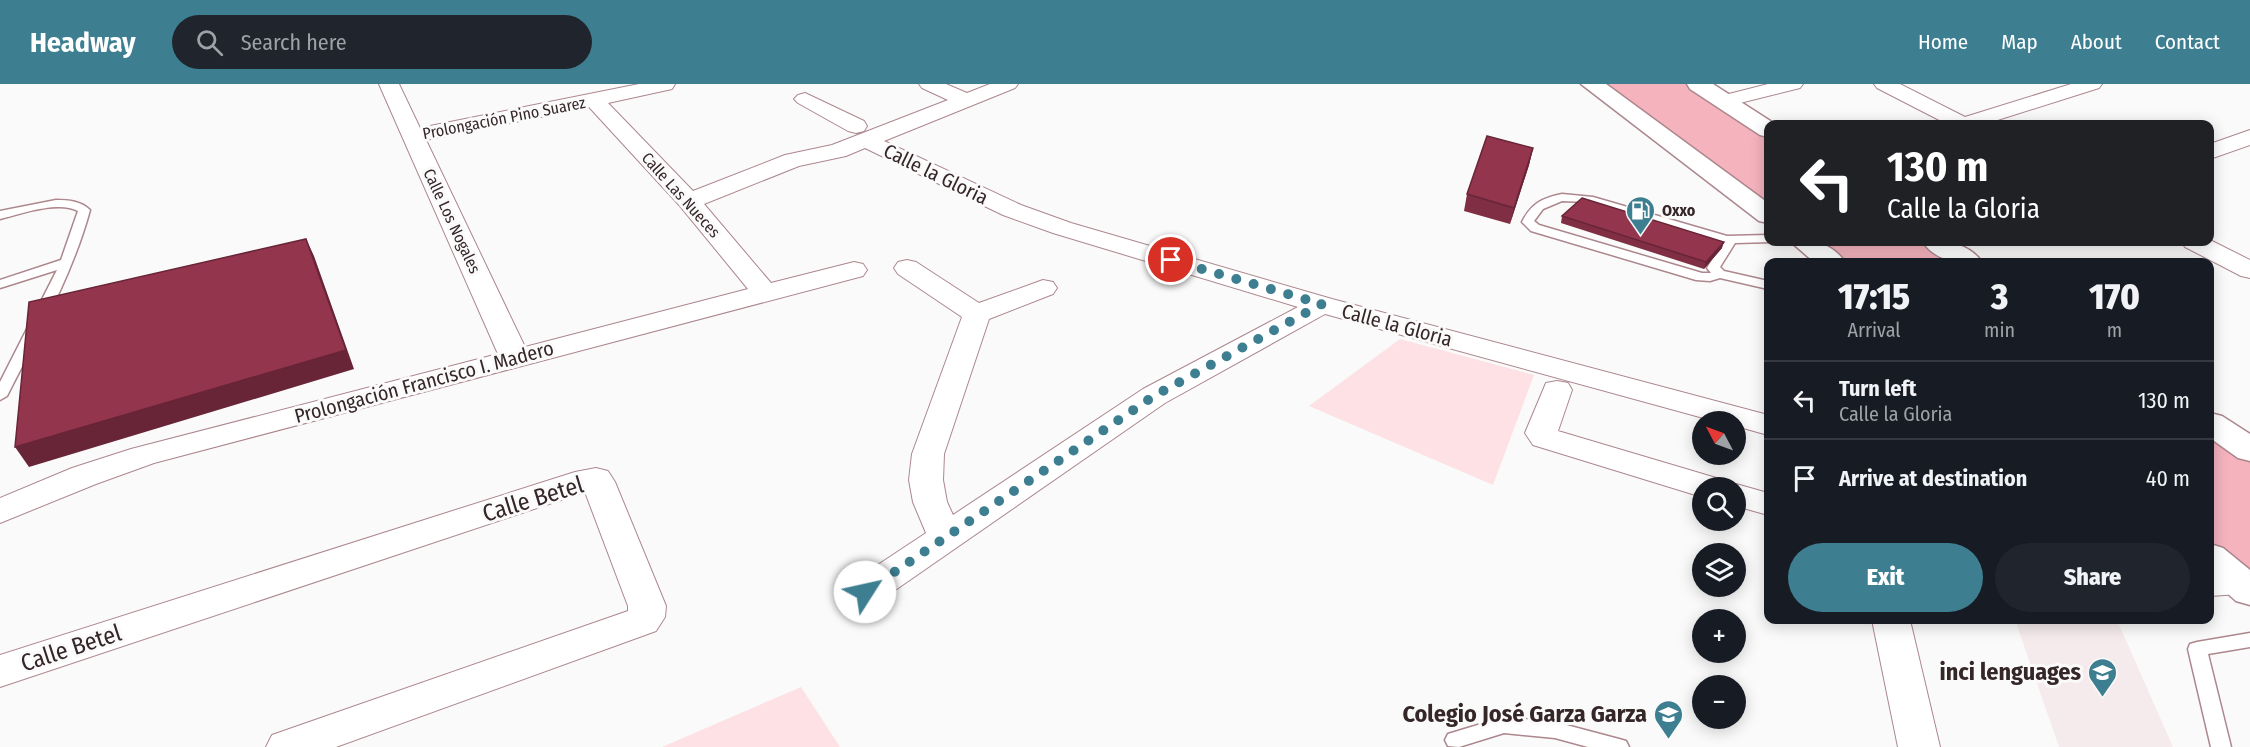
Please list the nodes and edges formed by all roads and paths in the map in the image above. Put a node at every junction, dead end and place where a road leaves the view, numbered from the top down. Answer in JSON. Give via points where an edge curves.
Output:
{"nodes":[{"id":1,"x":389,"y":84,"type":"edge"},
{"id":2,"x":1008,"y":84,"type":"edge"},
{"id":3,"x":1592,"y":84,"type":"edge"},
{"id":4,"x":1698,"y":84,"type":"edge"},
{"id":5,"x":1793,"y":84,"type":"edge"},
{"id":6,"x":1884,"y":84,"type":"edge"},
{"id":7,"x":2092,"y":84,"type":"edge"},
{"id":8,"x":664,"y":85,"type":"edge"},
{"id":9,"x":623,"y":88,"type":"edge"},
{"id":10,"x":952,"y":90,"type":"edge"},
{"id":11,"x":805,"y":99,"type":"dead end"},
{"id":12,"x":594,"y":100,"type":"junction"},
{"id":13,"x":1724,"y":101,"type":"junction"},
{"id":14,"x":1956,"y":120,"type":"edge"},
{"id":15,"x":1977,"y":120,"type":"edge"},
{"id":16,"x":1764,"y":127,"type":"edge"},
{"id":17,"x":861,"y":133,"type":"junction"},
{"id":18,"x":414,"y":136,"type":"junction"},
{"id":19,"x":2250,"y":137,"type":"edge"},
{"id":20,"x":2214,"y":150,"type":"edge"},
{"id":21,"x":689,"y":201,"type":"junction"},
{"id":22,"x":1764,"y":212,"type":"edge"},
{"id":23,"x":0,"y":215,"type":"edge"},
{"id":24,"x":1764,"y":239,"type":"edge"},
{"id":25,"x":1729,"y":241,"type":"junction"},
{"id":26,"x":1810,"y":246,"type":"edge"},
{"id":27,"x":1942,"y":246,"type":"edge"},
{"id":28,"x":2202,"y":246,"type":"edge"},
{"id":29,"x":1826,"y":258,"type":"edge"},
{"id":30,"x":1962,"y":258,"type":"edge"},
{"id":31,"x":65,"y":263,"type":"junction"},
{"id":32,"x":907,"y":268,"type":"dead end"},
{"id":33,"x":854,"y":270,"type":"dead end"},
{"id":34,"x":2250,"y":270,"type":"edge"},
{"id":35,"x":1720,"y":274,"type":"junction"},
{"id":36,"x":0,"y":284,"type":"edge"},
{"id":37,"x":1764,"y":284,"type":"edge"},
{"id":38,"x":1043,"y":288,"type":"dead end"},
{"id":39,"x":765,"y":293,"type":"junction"},
{"id":40,"x":1322,"y":304,"type":"junction"},
{"id":41,"x":977,"y":314,"type":"junction"},
{"id":42,"x":515,"y":358,"type":"junction"},
{"id":43,"x":1557,"y":390,"type":"dead end"},
{"id":44,"x":0,"y":396,"type":"edge"},
{"id":45,"x":1764,"y":423,"type":"edge"},
{"id":46,"x":1692,"y":482,"type":"edge"},
{"id":47,"x":1746,"y":498,"type":"edge"},
{"id":48,"x":1764,"y":503,"type":"edge"},
{"id":49,"x":0,"y":511,"type":"edge"},
{"id":50,"x":945,"y":537,"type":"junction"},
{"id":51,"x":2214,"y":562,"type":"edge"},
{"id":52,"x":2233,"y":585,"type":"edge"},
{"id":53,"x":865,"y":592,"type":"dead end"},
{"id":54,"x":1892,"y":624,"type":"edge"},
{"id":55,"x":2250,"y":640,"type":"edge"},
{"id":56,"x":0,"y":671,"type":"edge"},
{"id":57,"x":1455,"y":740,"type":"dead end"},
{"id":58,"x":287,"y":747,"type":"edge"},
{"id":59,"x":1619,"y":747,"type":"edge"},
{"id":60,"x":1919,"y":747,"type":"edge"},
{"id":61,"x":2221,"y":747,"type":"edge"}],
"edges":[{"from":1,"to":18,"type":"street","name":"Calle Los Nogales"},
{"from":2,"to":10,"type":"street"},
{"from":3,"to":22,"type":"main road"},
{"from":4,"to":13,"type":"main road"},
{"from":5,"to":13,"type":"street"},
{"from":6,"to":14,"type":"street"},
{"from":7,"to":15,"type":"street"},
{"from":8,"to":9,"type":"street","name":"Prolongación Pino Suarez"},
{"from":9,"to":12,"type":"street","name":"Prolongación Pino Suarez"},
{"from":10,"to":17,"type":"street"},
{"from":11,"to":17,"type":"street","name":"Calle la Gloria"},
{"from":12,"to":18,"type":"street","name":"Prolongación Pino Suarez"},
{"from":12,"to":21,"type":"street","name":"Calle Las Nueces"},
{"from":13,"to":16,"type":"main road"},
{"from":17,"to":21,"type":"street","via":[[828,154],[794,160]]},
{"from":17,"to":40,"type":"street","name":"Calle la Gloria","via":[[1028,216]]},
{"from":18,"to":42,"type":"street","name":"Calle Los Nogales"},
{"from":19,"to":20,"type":"street"},
{"from":21,"to":39,"type":"street","name":"Calle Las Nueces"},
{"from":23,"to":31,"type":"lane","via":[[48,205],[81,206],[84,210],[80,229]]},
{"from":24,"to":25,"type":"lane"},
{"from":25,"to":35,"type":"lane","via":[[1713,268]]},
{"from":25,"to":35,"type":"lane","via":[[1569,196],[1552,198],[1535,208],[1528,222],[1535,228],[1701,277]]},
{"from":26,"to":29,"type":"main road"},
{"from":27,"to":30,"type":"main road"},
{"from":28,"to":34,"type":"street"},
{"from":31,"to":36,"type":"lane"},
{"from":31,"to":44,"type":"lane"},
{"from":32,"to":41,"type":"street"},
{"from":33,"to":39,"type":"street","name":"Prolongación Francisco I. Madero"},
{"from":35,"to":37,"type":"lane"},
{"from":38,"to":41,"type":"street"},
{"from":39,"to":42,"type":"street","name":"Prolongación Francisco I. Madero"},
{"from":40,"to":45,"type":"street","name":"Calle la Gloria"},
{"from":40,"to":50,"type":"street","via":[[1154,396]]},
{"from":41,"to":50,"type":"street","via":[[928,454],[926,480],[930,502]]},
{"from":42,"to":49,"type":"street","name":"Prolongación Francisco I. Madero","via":[[143,456]]},
{"from":43,"to":46,"type":"street","via":[[1541,433],[1544,438]]},
{"from":47,"to":48,"type":"street"},
{"from":50,"to":53,"type":"street"},
{"from":51,"to":52,"type":"main road"},
{"from":54,"to":60,"type":"street"},
{"from":55,"to":61,"type":"lane","via":[[2197,649]]},
{"from":56,"to":58,"type":"street","name":"Calle Betel","via":[[596,479],[647,606],[642,621]]},
{"from":57,"to":59,"type":"lane","via":[[1504,725],[1555,730]]}]}
